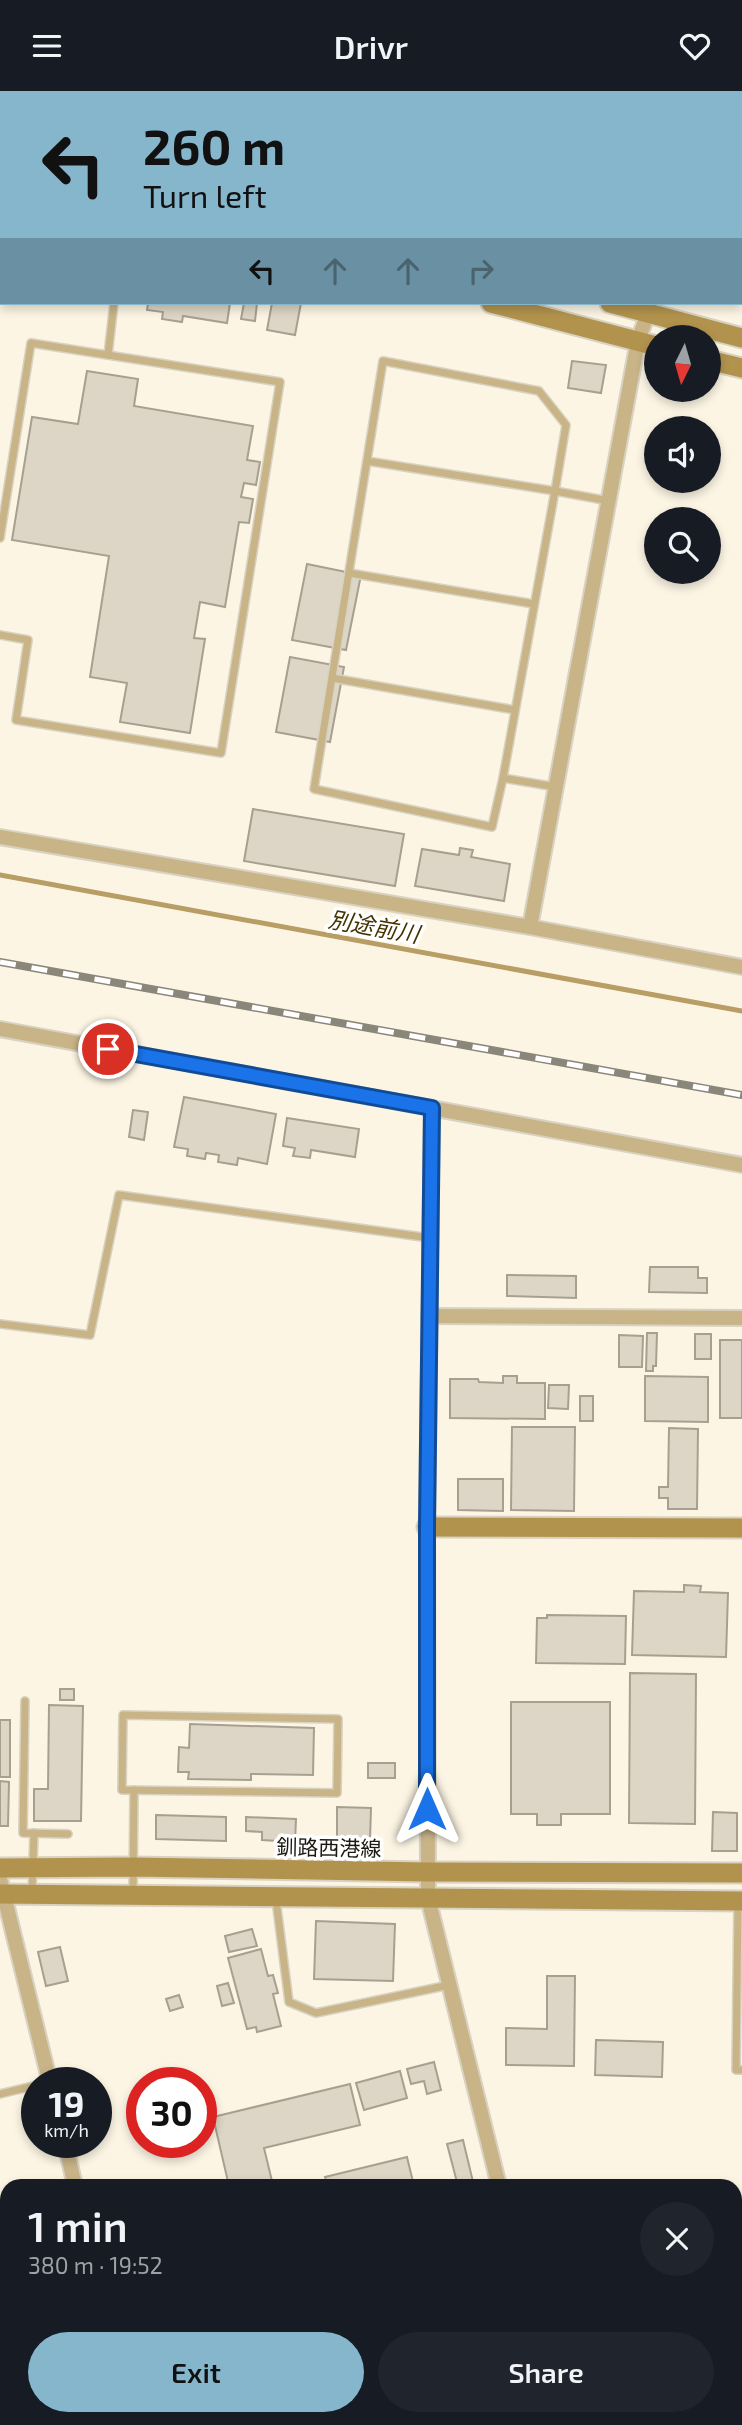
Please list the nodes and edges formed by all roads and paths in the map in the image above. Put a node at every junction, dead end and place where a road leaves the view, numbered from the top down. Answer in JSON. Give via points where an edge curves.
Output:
{"nodes":[{"id":1,"x":114,"y":305,"type":"edge"},
{"id":2,"x":499,"y":305,"type":"edge"},
{"id":3,"x":618,"y":305,"type":"edge"},
{"id":4,"x":648,"y":313,"type":"junction"},
{"id":5,"x":648,"y":325,"type":"edge"},
{"id":6,"x":742,"y":338,"type":"edge"},
{"id":7,"x":644,"y":343,"type":"edge"},
{"id":8,"x":108,"y":355,"type":"junction"},
{"id":9,"x":644,"y":356,"type":"edge"},
{"id":10,"x":721,"y":363,"type":"edge"},
{"id":11,"x":742,"y":368,"type":"edge"},
{"id":12,"x":367,"y":461,"type":"junction"},
{"id":13,"x":555,"y":491,"type":"junction"},
{"id":14,"x":609,"y":501,"type":"junction"},
{"id":15,"x":0,"y":538,"type":"edge"},
{"id":16,"x":349,"y":573,"type":"junction"},
{"id":17,"x":534,"y":604,"type":"junction"},
{"id":18,"x":0,"y":635,"type":"edge"},
{"id":19,"x":332,"y":678,"type":"junction"},
{"id":20,"x":515,"y":710,"type":"junction"},
{"id":21,"x":503,"y":778,"type":"junction"},
{"id":22,"x":556,"y":787,"type":"junction"},
{"id":23,"x":0,"y":837,"type":"edge"},
{"id":24,"x":530,"y":927,"type":"junction"},
{"id":25,"x":742,"y":967,"type":"edge"},
{"id":26,"x":0,"y":1030,"type":"edge"},
{"id":27,"x":432,"y":1108,"type":"junction"},
{"id":28,"x":742,"y":1165,"type":"edge"},
{"id":29,"x":430,"y":1238,"type":"junction"},
{"id":30,"x":429,"y":1316,"type":"junction"},
{"id":31,"x":742,"y":1318,"type":"edge"},
{"id":32,"x":0,"y":1324,"type":"edge"},
{"id":33,"x":427,"y":1527,"type":"junction"},
{"id":34,"x":742,"y":1528,"type":"edge"},
{"id":35,"x":25,"y":1701,"type":"dead end"},
{"id":36,"x":134,"y":1790,"type":"junction"},
{"id":37,"x":34,"y":1833,"type":"junction"},
{"id":38,"x":68,"y":1834,"type":"dead end"},
{"id":39,"x":133,"y":1867,"type":"junction"},
{"id":40,"x":0,"y":1868,"type":"edge"},
{"id":41,"x":33,"y":1868,"type":"junction"},
{"id":42,"x":427,"y":1872,"type":"junction"},
{"id":43,"x":742,"y":1873,"type":"edge"},
{"id":44,"x":1,"y":1889,"type":"edge"},
{"id":45,"x":32,"y":1895,"type":"junction"},
{"id":46,"x":133,"y":1895,"type":"junction"},
{"id":47,"x":275,"y":1895,"type":"junction"},
{"id":48,"x":428,"y":1898,"type":"junction"},
{"id":49,"x":740,"y":1901,"type":"edge"},
{"id":50,"x":449,"y":1985,"type":"junction"},
{"id":51,"x":41,"y":2067,"type":"edge"},
{"id":52,"x":742,"y":2070,"type":"edge"},
{"id":53,"x":21,"y":2089,"type":"edge"},
{"id":54,"x":0,"y":2094,"type":"edge"},
{"id":55,"x":69,"y":2158,"type":"edge"},
{"id":56,"x":73,"y":2179,"type":"edge"},
{"id":57,"x":497,"y":2179,"type":"edge"}],
"edges":[{"from":1,"to":8,"type":"lane"},
{"from":2,"to":7,"type":"main road"},
{"from":3,"to":4,"type":"main road"},
{"from":4,"to":5,"type":"street"},
{"from":4,"to":6,"type":"main road"},
{"from":8,"to":15,"type":"lane","via":[[31,343]]},
{"from":8,"to":18,"type":"lane","via":[[280,382],[221,753],[16,720],[29,640]]},
{"from":9,"to":14,"type":"street"},
{"from":10,"to":11,"type":"main road"},
{"from":12,"to":13,"type":"lane"},
{"from":12,"to":13,"type":"lane","via":[[383,361],[539,391],[566,425]]},
{"from":12,"to":16,"type":"lane"},
{"from":13,"to":14,"type":"lane"},
{"from":13,"to":17,"type":"lane"},
{"from":14,"to":22,"type":"street"},
{"from":16,"to":17,"type":"lane"},
{"from":16,"to":19,"type":"lane"},
{"from":17,"to":20,"type":"lane"},
{"from":19,"to":20,"type":"lane"},
{"from":19,"to":21,"type":"lane","via":[[314,789],[492,827]]},
{"from":20,"to":21,"type":"lane"},
{"from":21,"to":22,"type":"lane"},
{"from":22,"to":24,"type":"street"},
{"from":23,"to":24,"type":"street"},
{"from":24,"to":25,"type":"street"},
{"from":26,"to":27,"type":"street"},
{"from":27,"to":28,"type":"street"},
{"from":27,"to":29,"type":"street"},
{"from":29,"to":30,"type":"street"},
{"from":29,"to":32,"type":"lane","via":[[119,1195],[90,1335]]},
{"from":30,"to":31,"type":"street"},
{"from":30,"to":33,"type":"street"},
{"from":33,"to":34,"type":"main road"},
{"from":33,"to":42,"type":"street"},
{"from":35,"to":37,"type":"lane","via":[[23,1833]]},
{"from":36,"to":36,"type":"lane","via":[[337,1793],[338,1719],[123,1715],[122,1790]]},
{"from":36,"to":39,"type":"lane"},
{"from":37,"to":38,"type":"lane"},
{"from":37,"to":41,"type":"lane"},
{"from":39,"to":41,"type":"main road","name":"釧路西港線"},
{"from":39,"to":42,"type":"main road","name":"釧路西港線"},
{"from":39,"to":46,"type":"lane"},
{"from":40,"to":41,"type":"main road","name":"釧路西港線"},
{"from":41,"to":45,"type":"lane"},
{"from":42,"to":43,"type":"main road","name":"釧路西港線"},
{"from":42,"to":48,"type":"street"},
{"from":44,"to":45,"type":"main road"},
{"from":44,"to":51,"type":"street"},
{"from":45,"to":46,"type":"main road"},
{"from":46,"to":47,"type":"main road"},
{"from":47,"to":48,"type":"main road"},
{"from":47,"to":50,"type":"lane","via":[[289,2002],[316,2013]]},
{"from":48,"to":49,"type":"main road"},
{"from":48,"to":50,"type":"street"},
{"from":49,"to":52,"type":"lane","via":[[736,2070]]},
{"from":50,"to":57,"type":"street"},
{"from":53,"to":54,"type":"lane"},
{"from":55,"to":56,"type":"street"}]}
